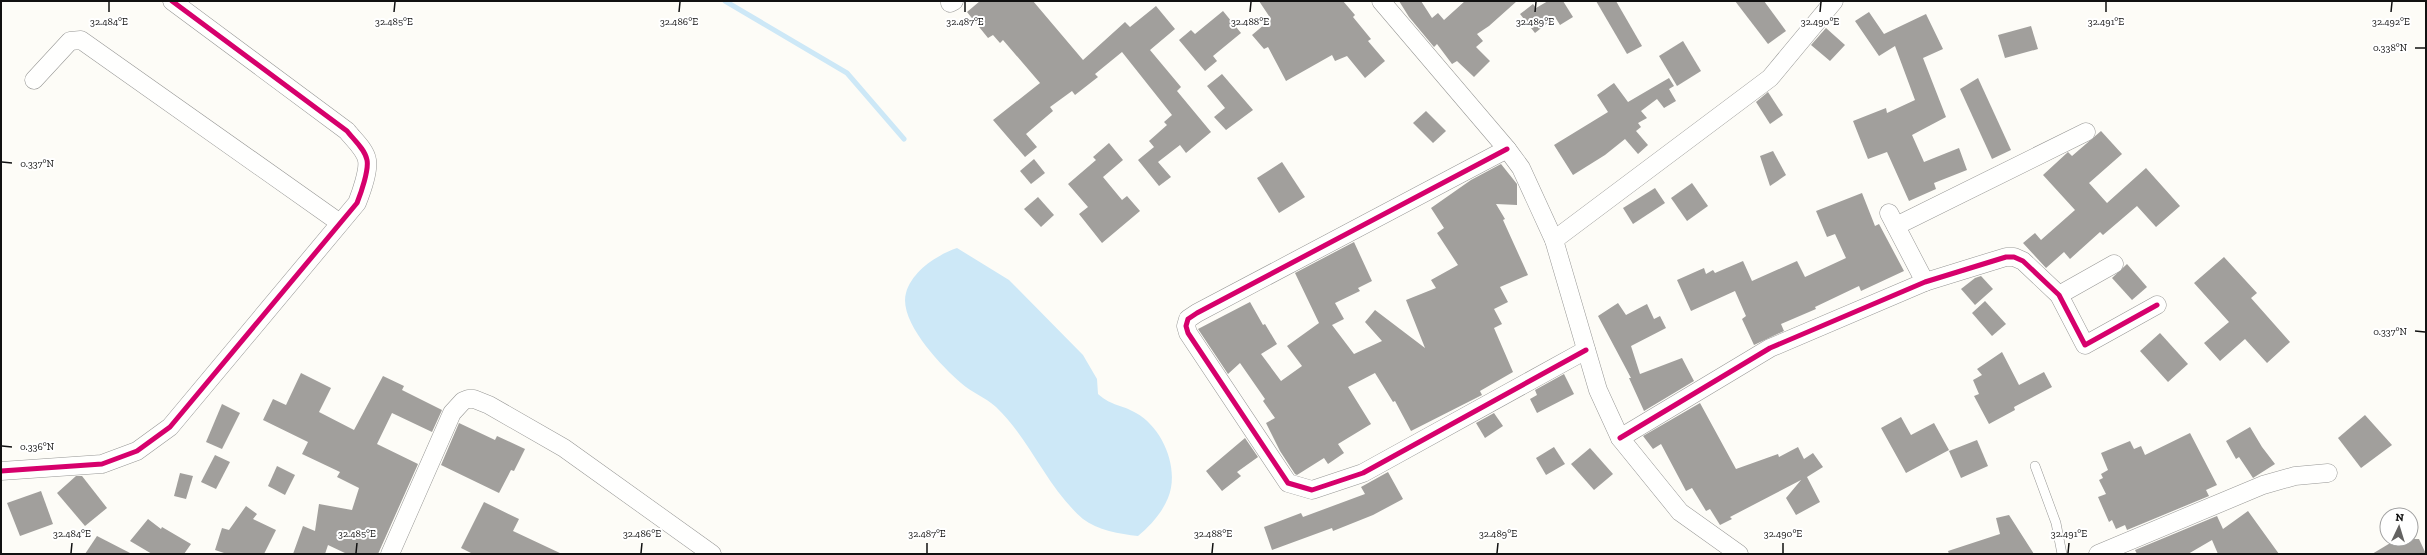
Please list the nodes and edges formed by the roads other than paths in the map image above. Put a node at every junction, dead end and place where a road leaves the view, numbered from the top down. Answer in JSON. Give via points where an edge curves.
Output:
{"nodes":[{"id":1,"x":172,"y":1,"type":"edge"},
{"id":2,"x":1381,"y":1,"type":"edge"},
{"id":3,"x":1834,"y":1,"type":"edge"},
{"id":4,"x":34,"y":80,"type":"dead end"},
{"id":5,"x":2086,"y":132,"type":"dead end"},
{"id":6,"x":1507,"y":149,"type":"junction"},
{"id":7,"x":340,"y":223,"type":"junction"},
{"id":8,"x":1554,"y":240,"type":"junction"},
{"id":9,"x":2114,"y":264,"type":"dead end"},
{"id":10,"x":1925,"y":282,"type":"junction"},
{"id":11,"x":2060,"y":295,"type":"junction"},
{"id":12,"x":2157,"y":305,"type":"dead end"},
{"id":13,"x":1586,"y":350,"type":"junction"},
{"id":14,"x":1620,"y":438,"type":"junction"},
{"id":15,"x":2035,"y":466,"type":"dead end"},
{"id":16,"x":1,"y":471,"type":"edge"},
{"id":17,"x":2328,"y":473,"type":"dead end"},
{"id":18,"x":390,"y":554,"type":"edge"},
{"id":19,"x":712,"y":554,"type":"edge"},
{"id":20,"x":1739,"y":554,"type":"edge"},
{"id":21,"x":2062,"y":554,"type":"edge"},
{"id":22,"x":2098,"y":554,"type":"edge"}],
"edges":[{"from":1,"to":7,"type":"street","via":[[347,131],[362,150],[367,160],[361,191],[357,203]]},
{"from":2,"to":6,"type":"street"},
{"from":3,"to":8,"type":"street","via":[[1770,78]]},
{"from":4,"to":7,"type":"street","via":[[70,41],[81,40]]},
{"from":5,"to":10,"type":"street","via":[[1893,220]]},
{"from":6,"to":8,"type":"street","via":[[1521,168]]},
{"from":6,"to":13,"type":"street","via":[[1197,313],[1188,319],[1188,333],[1285,479],[1298,487],[1312,490],[1363,473]]},
{"from":7,"to":16,"type":"street","via":[[170,427],[137,451],[102,464]]},
{"from":8,"to":13,"type":"street"},
{"from":9,"to":11,"type":"street"},
{"from":10,"to":11,"type":"street","via":[[1997,259],[2014,257],[2023,261]]},
{"from":10,"to":14,"type":"street","via":[[1770,348]]},
{"from":11,"to":12,"type":"street","via":[[2085,345]]},
{"from":13,"to":14,"type":"street","via":[[1598,390]]},
{"from":14,"to":20,"type":"street","via":[[1680,512]]},
{"from":15,"to":21,"type":"lane","via":[[2056,523]]},
{"from":17,"to":22,"type":"street","via":[[2295,476],[2263,485]]},
{"from":18,"to":19,"type":"street","via":[[452,413],[463,401],[474,399],[564,448]]}]}
